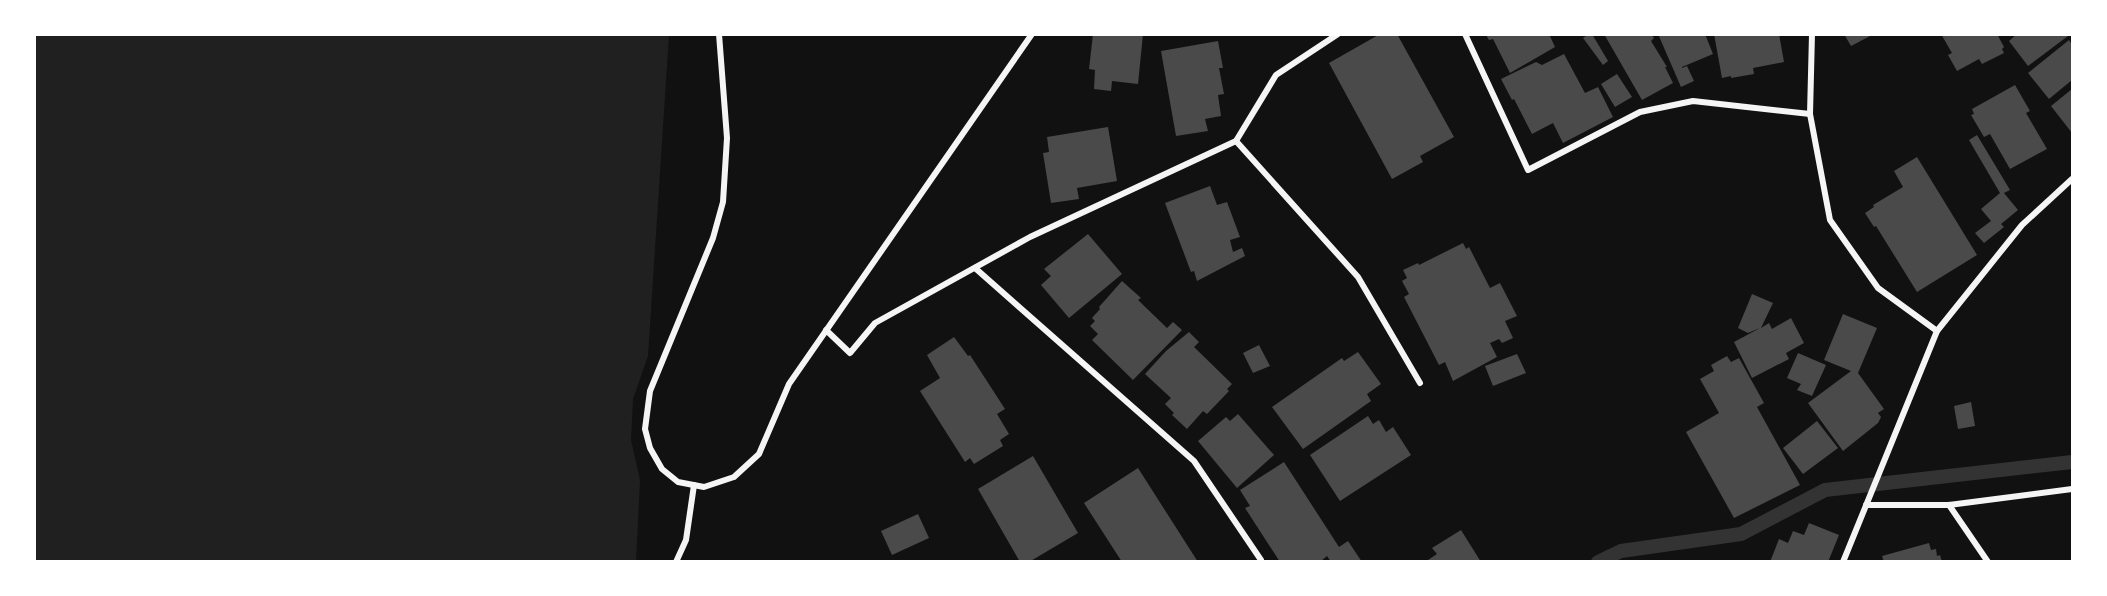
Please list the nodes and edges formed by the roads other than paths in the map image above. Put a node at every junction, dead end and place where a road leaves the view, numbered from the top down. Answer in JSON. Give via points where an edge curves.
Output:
{"nodes":[{"id":1,"x":719,"y":34,"type":"edge"},
{"id":2,"x":1032,"y":34,"type":"edge"},
{"id":3,"x":1338,"y":34,"type":"edge"},
{"id":4,"x":1465,"y":34,"type":"edge"},
{"id":5,"x":1812,"y":34,"type":"edge"},
{"id":6,"x":1810,"y":114,"type":"junction"},
{"id":7,"x":1236,"y":141,"type":"junction"},
{"id":8,"x":2073,"y":179,"type":"edge"},
{"id":9,"x":975,"y":268,"type":"junction"},
{"id":10,"x":826,"y":330,"type":"junction"},
{"id":11,"x":1938,"y":331,"type":"junction"},
{"id":12,"x":1420,"y":383,"type":"dead end"},
{"id":13,"x":694,"y":485,"type":"junction"},
{"id":14,"x":2073,"y":489,"type":"edge"},
{"id":15,"x":1866,"y":505,"type":"junction"},
{"id":16,"x":1949,"y":505,"type":"junction"},
{"id":17,"x":1261,"y":560,"type":"edge"},
{"id":18,"x":676,"y":561,"type":"edge"},
{"id":19,"x":1843,"y":561,"type":"edge"},
{"id":20,"x":1988,"y":561,"type":"edge"}],
"edges":[{"from":1,"to":13,"type":"street","via":[[728,138],[723,202],[713,238],[650,391],[645,429],[662,469],[678,482]]},
{"from":2,"to":10,"type":"street"},
{"from":3,"to":7,"type":"street","via":[[1276,75]]},
{"from":4,"to":6,"type":"street","via":[[1528,170],[1640,112],[1693,101]]},
{"from":5,"to":6,"type":"street"},
{"from":6,"to":11,"type":"street","via":[[1830,220],[1878,288]]},
{"from":7,"to":9,"type":"street","via":[[1030,237]]},
{"from":7,"to":12,"type":"street","via":[[1358,277]]},
{"from":8,"to":11,"type":"street","via":[[2022,225]]},
{"from":9,"to":10,"type":"street","via":[[875,323],[850,352]]},
{"from":9,"to":17,"type":"street","via":[[1194,461]]},
{"from":10,"to":13,"type":"street","via":[[789,384],[759,454],[734,477],[704,487]]},
{"from":11,"to":15,"type":"street"},
{"from":13,"to":18,"type":"street","via":[[686,540]]},
{"from":14,"to":16,"type":"street"},
{"from":15,"to":16,"type":"street"},
{"from":15,"to":19,"type":"street"},
{"from":16,"to":20,"type":"street"}]}
